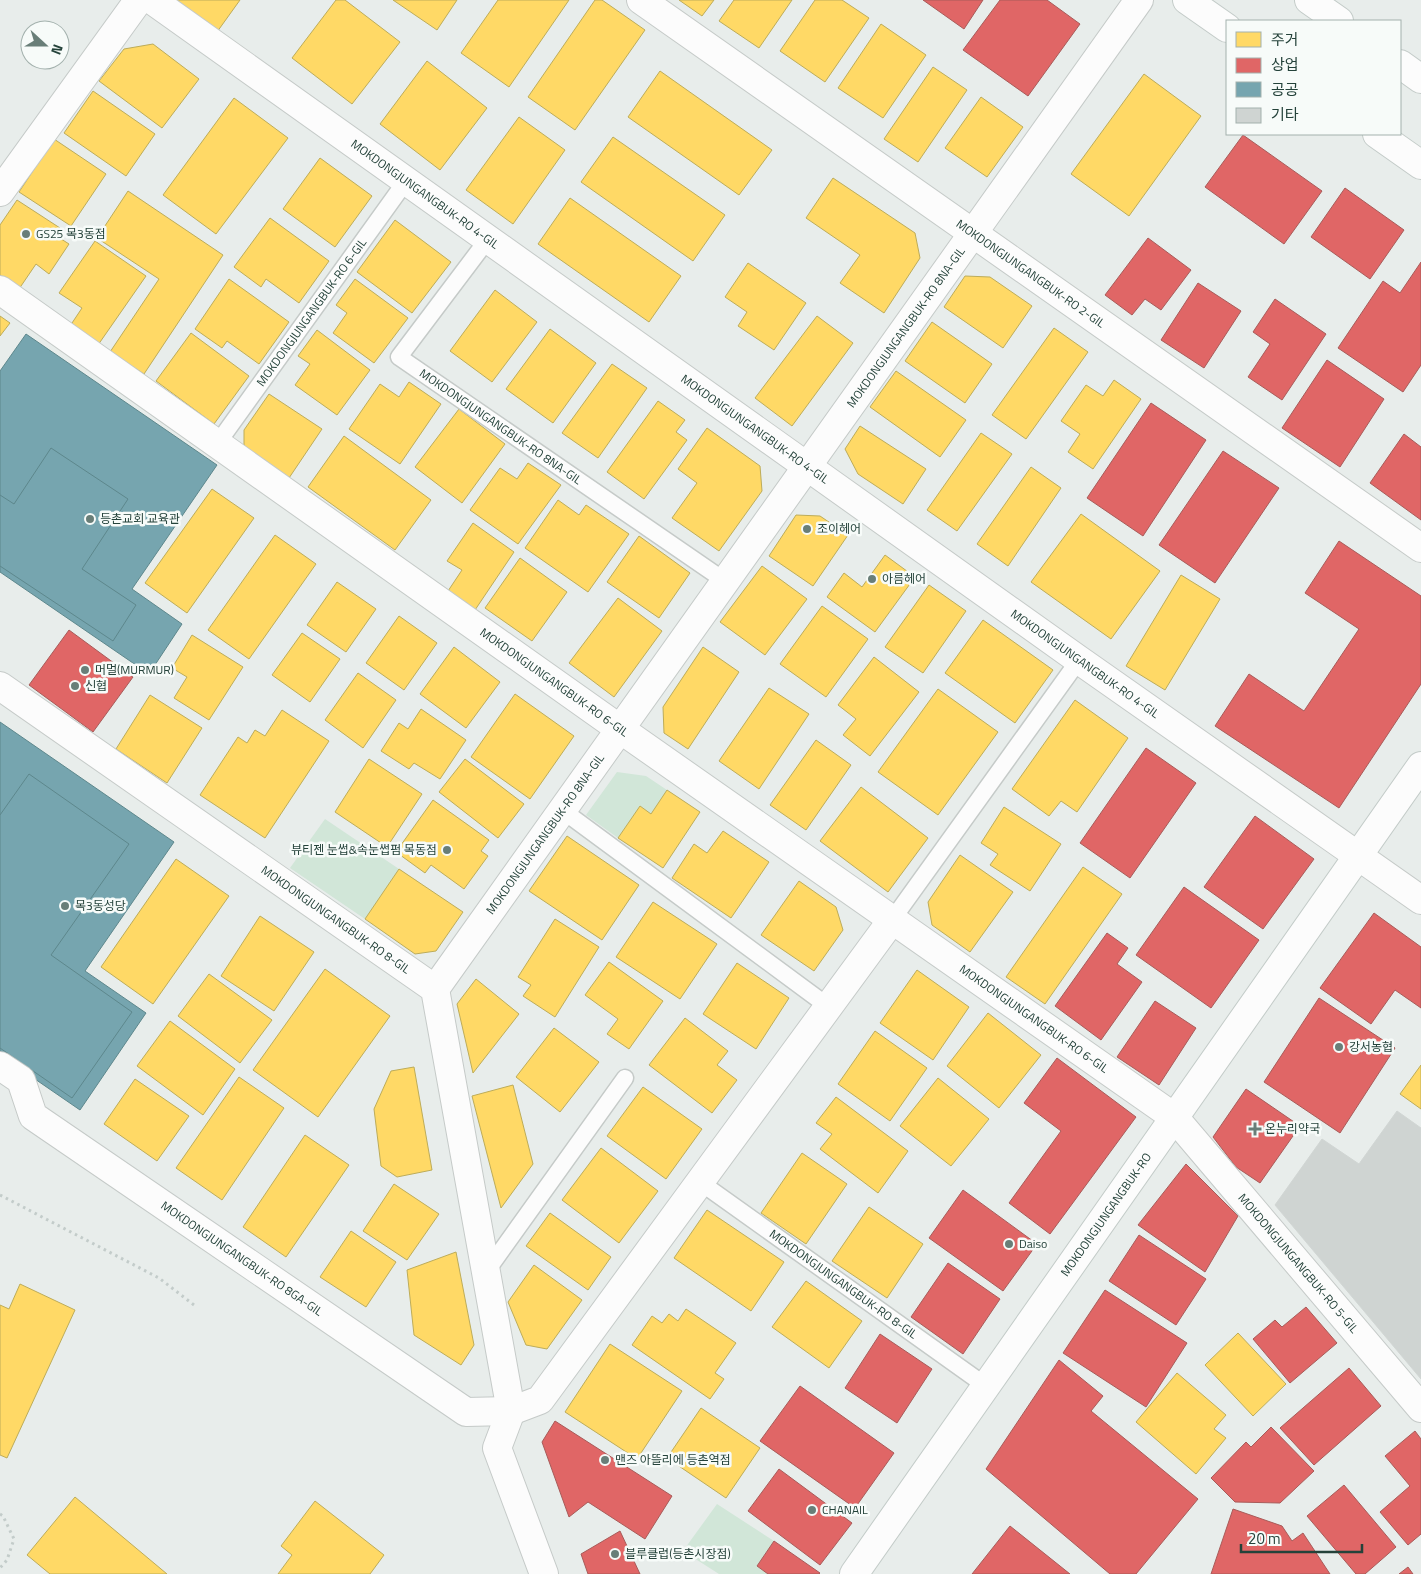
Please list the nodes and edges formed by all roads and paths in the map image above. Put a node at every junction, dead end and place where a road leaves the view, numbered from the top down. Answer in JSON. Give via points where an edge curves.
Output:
{"nodes":[{"id":1,"x":641,"y":0,"type":"edge"},
{"id":2,"x":1139,"y":0,"type":"edge"},
{"id":3,"x":1187,"y":0,"type":"edge"},
{"id":4,"x":1309,"y":0,"type":"edge"},
{"id":5,"x":138,"y":1,"type":"edge"},
{"id":6,"x":1338,"y":20,"type":"edge"},
{"id":7,"x":1226,"y":27,"type":"edge"},
{"id":8,"x":1401,"y":65,"type":"edge"},
{"id":9,"x":1421,"y":79,"type":"edge"},
{"id":10,"x":1378,"y":135,"type":"edge"},
{"id":11,"x":1421,"y":165,"type":"edge"},
{"id":12,"x":406,"y":181,"type":"junction"},
{"id":13,"x":0,"y":192,"type":"edge"},
{"id":14,"x":972,"y":233,"type":"junction"},
{"id":15,"x":488,"y":239,"type":"junction"},
{"id":16,"x":0,"y":290,"type":"edge"},
{"id":17,"x":217,"y":444,"type":"junction"},
{"id":18,"x":807,"y":465,"type":"junction"},
{"id":19,"x":1421,"y":548,"type":"edge"},
{"id":20,"x":725,"y":581,"type":"junction"},
{"id":21,"x":1080,"y":660,"type":"junction"},
{"id":22,"x":0,"y":686,"type":"edge"},
{"id":23,"x":620,"y":729,"type":"junction"},
{"id":24,"x":1421,"y":766,"type":"edge"},
{"id":25,"x":562,"y":810,"type":"junction"},
{"id":26,"x":1358,"y":856,"type":"junction"},
{"id":27,"x":1421,"y":900,"type":"edge"},
{"id":28,"x":892,"y":920,"type":"junction"},
{"id":29,"x":435,"y":988,"type":"junction"},
{"id":30,"x":829,"y":1007,"type":"junction"},
{"id":31,"x":0,"y":1066,"type":"edge"},
{"id":32,"x":625,"y":1078,"type":"dead end"},
{"id":33,"x":1174,"y":1117,"type":"junction"},
{"id":34,"x":700,"y":1182,"type":"junction"},
{"id":35,"x":0,"y":1195,"type":"edge"},
{"id":36,"x":486,"y":1272,"type":"junction"},
{"id":37,"x":194,"y":1305,"type":"dead end"},
{"id":38,"x":986,"y":1386,"type":"junction"},
{"id":39,"x":1421,"y":1408,"type":"edge"},
{"id":40,"x":511,"y":1410,"type":"junction"},
{"id":41,"x":0,"y":1514,"type":"edge"},
{"id":42,"x":0,"y":1568,"type":"edge"},
{"id":43,"x":544,"y":1574,"type":"edge"},
{"id":44,"x":854,"y":1574,"type":"edge"}],
"edges":[{"from":1,"to":14,"type":"street","name":"MOKDONGJUNGANGBUK-RO 2-GIL"},
{"from":2,"to":14,"type":"street","name":"MOKDONGJUNGANGBUK-RO 8NA-GIL"},
{"from":3,"to":7,"type":"street"},
{"from":4,"to":6,"type":"street"},
{"from":5,"to":12,"type":"street","name":"MOKDONGJUNGANGBUK-RO 4-GIL"},
{"from":5,"to":13,"type":"street"},
{"from":8,"to":9,"type":"street"},
{"from":10,"to":11,"type":"street"},
{"from":12,"to":15,"type":"street","name":"MOKDONGJUNGANGBUK-RO 4-GIL"},
{"from":12,"to":17,"type":"lane","name":"MOKDONGJUNGANGBUK-RO 6-GIL"},
{"from":14,"to":18,"type":"street","name":"MOKDONGJUNGANGBUK-RO 8NA-GIL"},
{"from":14,"to":19,"type":"street","name":"MOKDONGJUNGANGBUK-RO 2-GIL"},
{"from":15,"to":18,"type":"street","name":"MOKDONGJUNGANGBUK-RO 4-GIL"},
{"from":15,"to":20,"type":"lane","name":"MOKDONGJUNGANGBUK-RO 8NA-GIL","via":[[399,356]]},
{"from":16,"to":17,"type":"street","name":"MOKDONGJUNGANGBUK-RO 6-GIL"},
{"from":17,"to":23,"type":"street","name":"MOKDONGJUNGANGBUK-RO 6-GIL"},
{"from":18,"to":20,"type":"street","name":"MOKDONGJUNGANGBUK-RO 8NA-GIL"},
{"from":18,"to":21,"type":"street","name":"MOKDONGJUNGANGBUK-RO 4-GIL"},
{"from":20,"to":23,"type":"street","name":"MOKDONGJUNGANGBUK-RO 8NA-GIL"},
{"from":21,"to":26,"type":"street","name":"MOKDONGJUNGANGBUK-RO 4-GIL"},
{"from":21,"to":28,"type":"lane"},
{"from":22,"to":29,"type":"street","name":"MOKDONGJUNGANGBUK-RO 8-GIL"},
{"from":23,"to":25,"type":"street","name":"MOKDONGJUNGANGBUK-RO 8NA-GIL"},
{"from":23,"to":28,"type":"street","name":"MOKDONGJUNGANGBUK-RO 6-GIL"},
{"from":24,"to":26,"type":"street","name":"MOKDONGJUNGANGBUK-RO"},
{"from":25,"to":29,"type":"street","name":"MOKDONGJUNGANGBUK-RO 8NA-GIL"},
{"from":25,"to":30,"type":"lane"},
{"from":26,"to":27,"type":"street"},
{"from":26,"to":33,"type":"street","name":"MOKDONGJUNGANGBUK-RO"},
{"from":28,"to":30,"type":"street"},
{"from":28,"to":33,"type":"street","name":"MOKDONGJUNGANGBUK-RO 6-GIL"},
{"from":29,"to":36,"type":"street"},
{"from":30,"to":34,"type":"street"},
{"from":31,"to":40,"type":"street","name":"MOKDONGJUNGANGBUK-RO 8GA-GIL","via":[[21,1080],[33,1116],[466,1412]]},
{"from":32,"to":36,"type":"lane"},
{"from":33,"to":38,"type":"street","name":"MOKDONGJUNGANGBUK-RO"},
{"from":33,"to":39,"type":"street","name":"MOKDONGJUNGANGBUK-RO 5-GIL"},
{"from":34,"to":38,"type":"lane","name":"MOKDONGJUNGANGBUK-RO 8-GIL"},
{"from":34,"to":40,"type":"street","via":[[540,1400]]},
{"from":35,"to":37,"type":"path","via":[[159,1278]]},
{"from":36,"to":40,"type":"street"},
{"from":38,"to":44,"type":"street","name":"MOKDONGJUNGANGBUK-RO"},
{"from":40,"to":43,"type":"street","via":[[497,1448]]},
{"from":41,"to":42,"type":"path","via":[[14,1539],[7,1560]]}]}
